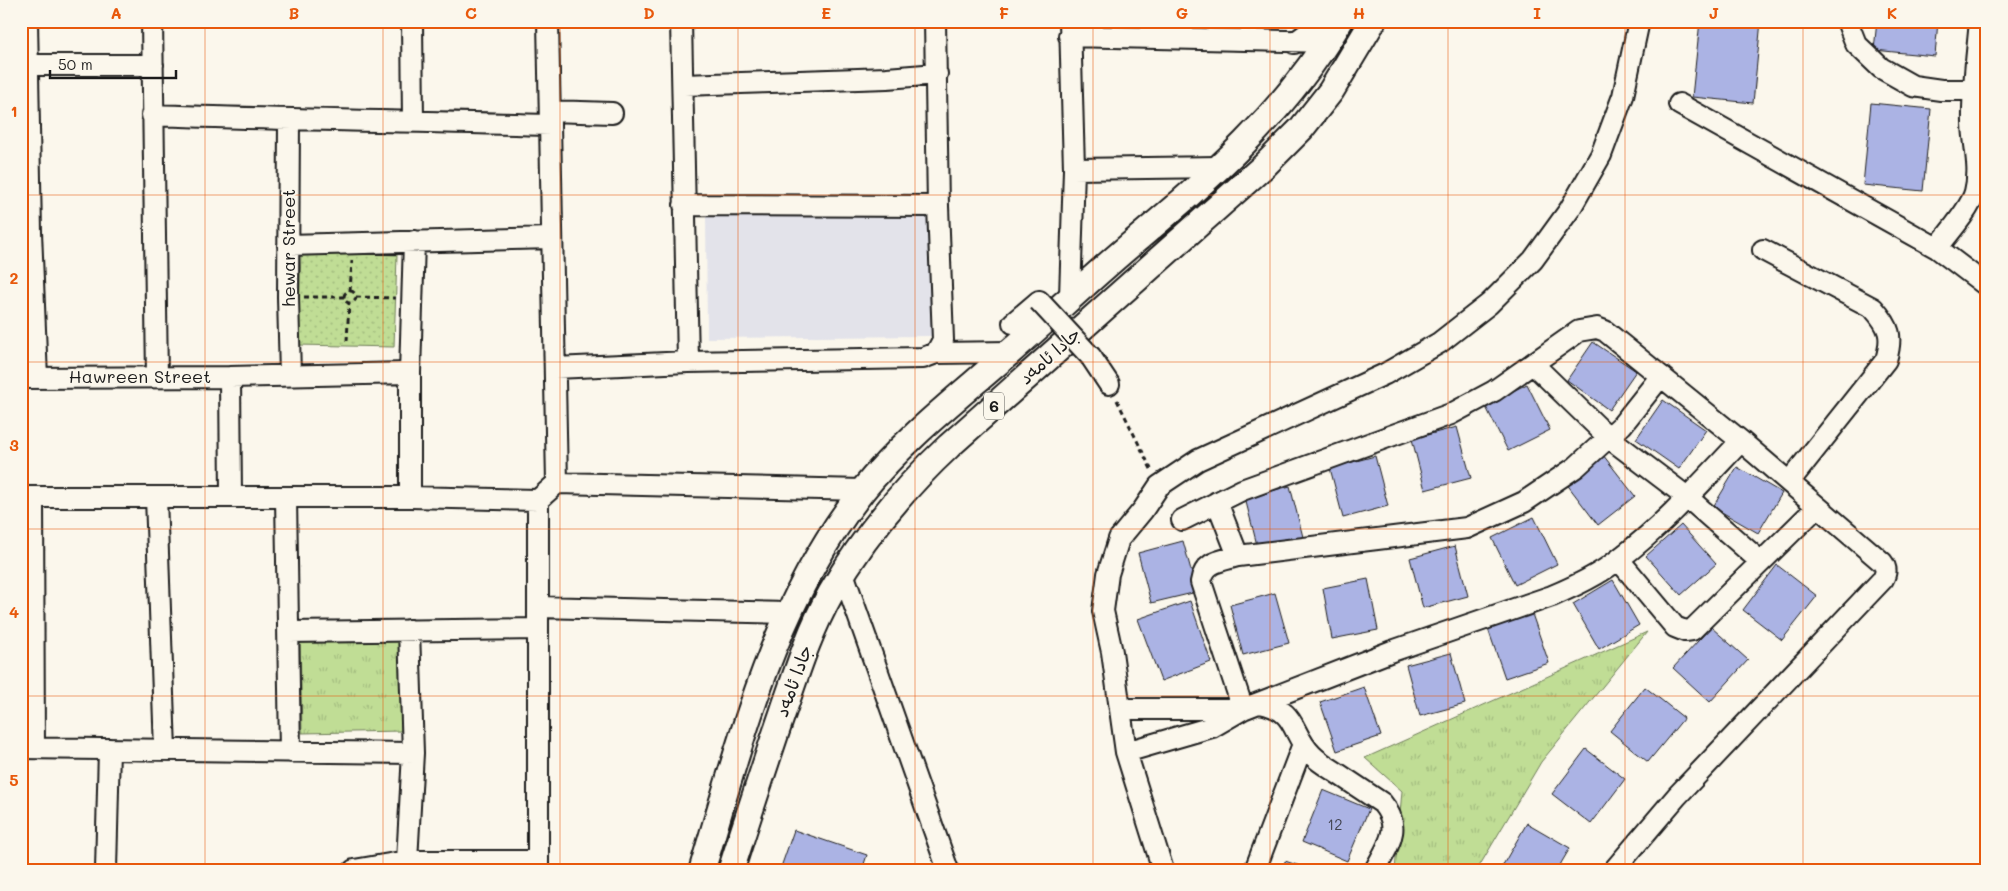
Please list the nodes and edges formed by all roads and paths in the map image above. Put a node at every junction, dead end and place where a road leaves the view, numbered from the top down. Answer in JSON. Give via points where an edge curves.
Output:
{"nodes":[{"id":1,"x":27,"y":21,"type":"edge"},
{"id":2,"x":152,"y":21,"type":"edge"},
{"id":3,"x":412,"y":21,"type":"edge"},
{"id":4,"x":548,"y":21,"type":"edge"},
{"id":5,"x":681,"y":21,"type":"edge"},
{"id":6,"x":935,"y":21,"type":"edge"},
{"id":7,"x":1315,"y":21,"type":"edge"},
{"id":8,"x":1340,"y":21,"type":"edge"},
{"id":9,"x":1373,"y":21,"type":"edge"},
{"id":10,"x":1639,"y":21,"type":"edge"},
{"id":11,"x":1847,"y":21,"type":"edge"},
{"id":12,"x":1980,"y":21,"type":"edge"},
{"id":13,"x":1069,"y":29,"type":"edge"},
{"id":14,"x":1328,"y":42,"type":"junction"},
{"id":15,"x":1294,"y":43,"type":"junction"},
{"id":16,"x":29,"y":65,"type":"junction"},
{"id":17,"x":153,"y":65,"type":"junction"},
{"id":18,"x":937,"y":74,"type":"junction"},
{"id":19,"x":684,"y":85,"type":"junction"},
{"id":20,"x":1980,"y":86,"type":"edge"},
{"id":21,"x":25,"y":93,"type":"edge"},
{"id":22,"x":1679,"y":104,"type":"dead end"},
{"id":23,"x":612,"y":113,"type":"dead end"},
{"id":24,"x":152,"y":115,"type":"junction"},
{"id":25,"x":550,"y":118,"type":"junction"},
{"id":26,"x":289,"y":120,"type":"junction"},
{"id":27,"x":413,"y":121,"type":"junction"},
{"id":28,"x":1220,"y":167,"type":"junction"},
{"id":29,"x":1074,"y":169,"type":"junction"},
{"id":30,"x":1983,"y":170,"type":"edge"},
{"id":31,"x":684,"y":205,"type":"junction"},
{"id":32,"x":938,"y":206,"type":"junction"},
{"id":33,"x":26,"y":232,"type":"edge"},
{"id":34,"x":552,"y":238,"type":"junction"},
{"id":35,"x":414,"y":241,"type":"junction"},
{"id":36,"x":288,"y":244,"type":"junction"},
{"id":37,"x":1937,"y":248,"type":"junction"},
{"id":38,"x":1764,"y":250,"type":"dead end"},
{"id":39,"x":352,"y":255,"type":"dead end"},
{"id":40,"x":1987,"y":286,"type":"edge"},
{"id":41,"x":350,"y":291,"type":"junction"},
{"id":42,"x":288,"y":297,"type":"junction"},
{"id":43,"x":344,"y":297,"type":"junction"},
{"id":44,"x":356,"y":297,"type":"junction"},
{"id":45,"x":1070,"y":297,"type":"junction"},
{"id":46,"x":413,"y":298,"type":"junction"},
{"id":47,"x":349,"y":303,"type":"junction"},
{"id":48,"x":1013,"y":323,"type":"dead end"},
{"id":49,"x":347,"y":341,"type":"dead end"},
{"id":50,"x":1010,"y":352,"type":"junction"},
{"id":51,"x":936,"y":353,"type":"junction"},
{"id":52,"x":688,"y":362,"type":"junction"},
{"id":53,"x":1533,"y":364,"type":"junction"},
{"id":54,"x":555,"y":368,"type":"junction"},
{"id":55,"x":410,"y":373,"type":"junction"},
{"id":56,"x":290,"y":375,"type":"junction"},
{"id":57,"x":1661,"y":376,"type":"junction"},
{"id":58,"x":157,"y":377,"type":"junction"},
{"id":59,"x":230,"y":377,"type":"junction"},
{"id":60,"x":29,"y":378,"type":"edge"},
{"id":61,"x":1109,"y":384,"type":"joint"},
{"id":62,"x":1608,"y":438,"type":"junction"},
{"id":63,"x":1740,"y":441,"type":"junction"},
{"id":64,"x":1789,"y":482,"type":"junction"},
{"id":65,"x":558,"y":483,"type":"junction"},
{"id":66,"x":1159,"y":486,"type":"junction"},
{"id":67,"x":863,"y":490,"type":"junction"},
{"id":68,"x":27,"y":497,"type":"edge"},
{"id":69,"x":156,"y":497,"type":"junction"},
{"id":70,"x":231,"y":497,"type":"junction"},
{"id":71,"x":286,"y":497,"type":"junction"},
{"id":72,"x":410,"y":497,"type":"junction"},
{"id":73,"x":1687,"y":497,"type":"junction"},
{"id":74,"x":538,"y":500,"type":"junction"},
{"id":75,"x":1218,"y":502,"type":"junction"},
{"id":76,"x":1817,"y":507,"type":"junction"},
{"id":77,"x":1182,"y":520,"type":"dead end"},
{"id":78,"x":1238,"y":556,"type":"junction"},
{"id":79,"x":1619,"y":560,"type":"junction"},
{"id":80,"x":1761,"y":562,"type":"junction"},
{"id":81,"x":843,"y":573,"type":"junction"},
{"id":82,"x":538,"y":607,"type":"junction"},
{"id":83,"x":787,"y":613,"type":"junction"},
{"id":84,"x":27,"y":624,"type":"edge"},
{"id":85,"x":538,"y":629,"type":"junction"},
{"id":86,"x":409,"y":630,"type":"junction"},
{"id":87,"x":289,"y":632,"type":"junction"},
{"id":88,"x":1251,"y":706,"type":"junction"},
{"id":89,"x":1120,"y":709,"type":"junction"},
{"id":90,"x":1303,"y":744,"type":"junction"},
{"id":91,"x":28,"y":748,"type":"edge"},
{"id":92,"x":109,"y":749,"type":"junction"},
{"id":93,"x":165,"y":750,"type":"junction"},
{"id":94,"x":290,"y":752,"type":"junction"},
{"id":95,"x":1126,"y":752,"type":"junction"},
{"id":96,"x":412,"y":753,"type":"junction"},
{"id":97,"x":407,"y":861,"type":"junction"},
{"id":98,"x":538,"y":866,"type":"edge"},
{"id":99,"x":106,"y":870,"type":"edge"},
{"id":100,"x":354,"y":870,"type":"edge"},
{"id":101,"x":702,"y":870,"type":"edge"},
{"id":102,"x":731,"y":870,"type":"edge"},
{"id":103,"x":948,"y":870,"type":"edge"},
{"id":104,"x":1163,"y":870,"type":"edge"},
{"id":105,"x":1255,"y":870,"type":"edge"},
{"id":106,"x":1375,"y":870,"type":"edge"},
{"id":107,"x":1614,"y":870,"type":"edge"}],
"edges":[{"from":1,"to":16,"type":"street"},
{"from":2,"to":17,"type":"street"},
{"from":3,"to":27,"type":"street"},
{"from":4,"to":25,"type":"street"},
{"from":5,"to":19,"type":"street"},
{"from":6,"to":18,"type":"street"},
{"from":7,"to":15,"type":"street","via":[[1309,32]]},
{"from":8,"to":14,"type":"main road","name":"جادا ئامەد","number":"6"},
{"from":9,"to":81,"type":"main road","name":"جادا ئامەد","number":"6","via":[[1341,76],[1301,129],[1265,165],[920,473],[893,502]]},
{"from":10,"to":66,"type":"street","via":[[1623,96],[1601,155],[1570,209],[1533,260],[1489,304],[1440,343],[1385,374],[1198,460]]},
{"from":11,"to":20,"type":"street","via":[[1856,44],[1881,68],[1913,86],[1941,90]]},
{"from":12,"to":20,"type":"street","via":[[1976,64]]},
{"from":13,"to":15,"type":"street"},
{"from":13,"to":29,"type":"street"},
{"from":14,"to":15,"type":"street"},
{"from":14,"to":28,"type":"main road","name":"جادا ئامەد","number":"6","via":[[1280,107]]},
{"from":16,"to":17,"type":"street"},
{"from":16,"to":21,"type":"street"},
{"from":17,"to":24,"type":"street"},
{"from":18,"to":19,"type":"street"},
{"from":18,"to":32,"type":"street"},
{"from":19,"to":31,"type":"street"},
{"from":20,"to":30,"type":"street","via":[[1973,125]]},
{"from":21,"to":33,"type":"street"},
{"from":22,"to":37,"type":"street"},
{"from":23,"to":25,"type":"street"},
{"from":24,"to":26,"type":"street"},
{"from":24,"to":58,"type":"street"},
{"from":25,"to":27,"type":"street"},
{"from":25,"to":34,"type":"street"},
{"from":26,"to":27,"type":"street"},
{"from":26,"to":36,"type":"street","name":"hewar Street"},
{"from":28,"to":29,"type":"street"},
{"from":28,"to":45,"type":"main road","name":"جادا ئامەد","number":"6"},
{"from":29,"to":45,"type":"street"},
{"from":30,"to":37,"type":"street","via":[[1975,194]]},
{"from":31,"to":32,"type":"street"},
{"from":31,"to":52,"type":"street"},
{"from":32,"to":51,"type":"street","via":[[943,340]]},
{"from":33,"to":60,"type":"street"},
{"from":34,"to":35,"type":"street"},
{"from":34,"to":54,"type":"street"},
{"from":35,"to":36,"type":"street"},
{"from":35,"to":46,"type":"street"},
{"from":36,"to":42,"type":"street","name":"hewar Street"},
{"from":37,"to":40,"type":"street"},
{"from":38,"to":64,"type":"street","via":[[1873,308],[1886,322],[1890,334],[1886,360]]},
{"from":39,"to":41,"type":"path"},
{"from":41,"to":43,"type":"path"},
{"from":41,"to":44,"type":"path"},
{"from":42,"to":43,"type":"path"},
{"from":42,"to":56,"type":"street","name":"hewar Street"},
{"from":43,"to":47,"type":"path"},
{"from":44,"to":46,"type":"path"},
{"from":44,"to":47,"type":"path"},
{"from":45,"to":50,"type":"main road","name":"جادا ئامەد","number":"6"},
{"from":46,"to":55,"type":"street"},
{"from":47,"to":49,"type":"path"},
{"from":48,"to":61,"type":"street","bridge":true,"via":[[1039,301],[1091,356]]},
{"from":50,"to":51,"type":"street"},
{"from":50,"to":67,"type":"main road","name":"جادا ئامەد","number":"6","via":[[970,385]]},
{"from":51,"to":52,"type":"street","via":[[923,358]]},
{"from":52,"to":54,"type":"street"},
{"from":53,"to":57,"type":"street","via":[[1579,331],[1597,328]]},
{"from":53,"to":62,"type":"street"},
{"from":53,"to":75,"type":"street","via":[[1494,391],[1451,414],[1242,490]]},
{"from":54,"to":65,"type":"street"},
{"from":55,"to":56,"type":"street"},
{"from":55,"to":72,"type":"street"},
{"from":56,"to":59,"type":"street"},
{"from":57,"to":62,"type":"street"},
{"from":57,"to":63,"type":"street"},
{"from":58,"to":59,"type":"street","name":"Hawreen Street"},
{"from":58,"to":60,"type":"street","name":"Hawreen Street"},
{"from":59,"to":70,"type":"street","name":"Hawreen Street"},
{"from":61,"to":66,"type":"path"},
{"from":62,"to":73,"type":"street"},
{"from":62,"to":78,"type":"street","via":[[1576,467],[1524,502],[1467,528]]},
{"from":63,"to":64,"type":"street"},
{"from":63,"to":73,"type":"street"},
{"from":64,"to":76,"type":"street"},
{"from":65,"to":67,"type":"street"},
{"from":65,"to":74,"type":"street"},
{"from":66,"to":89,"type":"street","via":[[1119,539],[1108,574],[1104,611]]},
{"from":67,"to":83,"type":"main road","name":"جادا ئامەد","number":"6","via":[[813,564]]},
{"from":68,"to":69,"type":"street"},
{"from":68,"to":84,"type":"street"},
{"from":69,"to":70,"type":"street"},
{"from":69,"to":93,"type":"street"},
{"from":70,"to":71,"type":"street"},
{"from":71,"to":72,"type":"street"},
{"from":71,"to":87,"type":"street"},
{"from":72,"to":74,"type":"street"},
{"from":73,"to":79,"type":"street"},
{"from":73,"to":80,"type":"street"},
{"from":74,"to":82,"type":"street"},
{"from":75,"to":77,"type":"street"},
{"from":75,"to":78,"type":"street"},
{"from":76,"to":80,"type":"street"},
{"from":76,"to":107,"type":"street","via":[[1882,562],[1886,570],[1884,579],[1684,789]]},
{"from":78,"to":88,"type":"street","via":[[1210,564],[1202,574],[1201,582]]},
{"from":79,"to":80,"type":"street","via":[[1675,627],[1685,631],[1692,630]]},
{"from":79,"to":88,"type":"street","via":[[1552,596],[1392,650]]},
{"from":81,"to":102,"type":"main road","name":"جادا ئامەد","number":"6","via":[[801,659]]},
{"from":81,"to":103,"type":"street"},
{"from":82,"to":83,"type":"street"},
{"from":82,"to":85,"type":"street"},
{"from":83,"to":101,"type":"main road","name":"جادا ئامەد","number":"6","via":[[748,718]]},
{"from":84,"to":91,"type":"street"},
{"from":85,"to":86,"type":"street"},
{"from":85,"to":98,"type":"street"},
{"from":86,"to":87,"type":"street"},
{"from":86,"to":96,"type":"street"},
{"from":87,"to":94,"type":"street"},
{"from":88,"to":89,"type":"street"},
{"from":88,"to":90,"type":"street","via":[[1278,709],[1288,715]]},
{"from":88,"to":95,"type":"street","via":[[1206,729]]},
{"from":89,"to":95,"type":"street"},
{"from":90,"to":105,"type":"street"},
{"from":90,"to":106,"type":"street","via":[[1318,760],[1382,803],[1390,813],[1393,824],[1391,839]]},
{"from":91,"to":92,"type":"street"},
{"from":92,"to":93,"type":"street"},
{"from":92,"to":99,"type":"street"},
{"from":93,"to":94,"type":"street"},
{"from":94,"to":96,"type":"street"},
{"from":95,"to":104,"type":"street"},
{"from":96,"to":97,"type":"street"},
{"from":97,"to":98,"type":"street"},
{"from":97,"to":100,"type":"street"}]}
